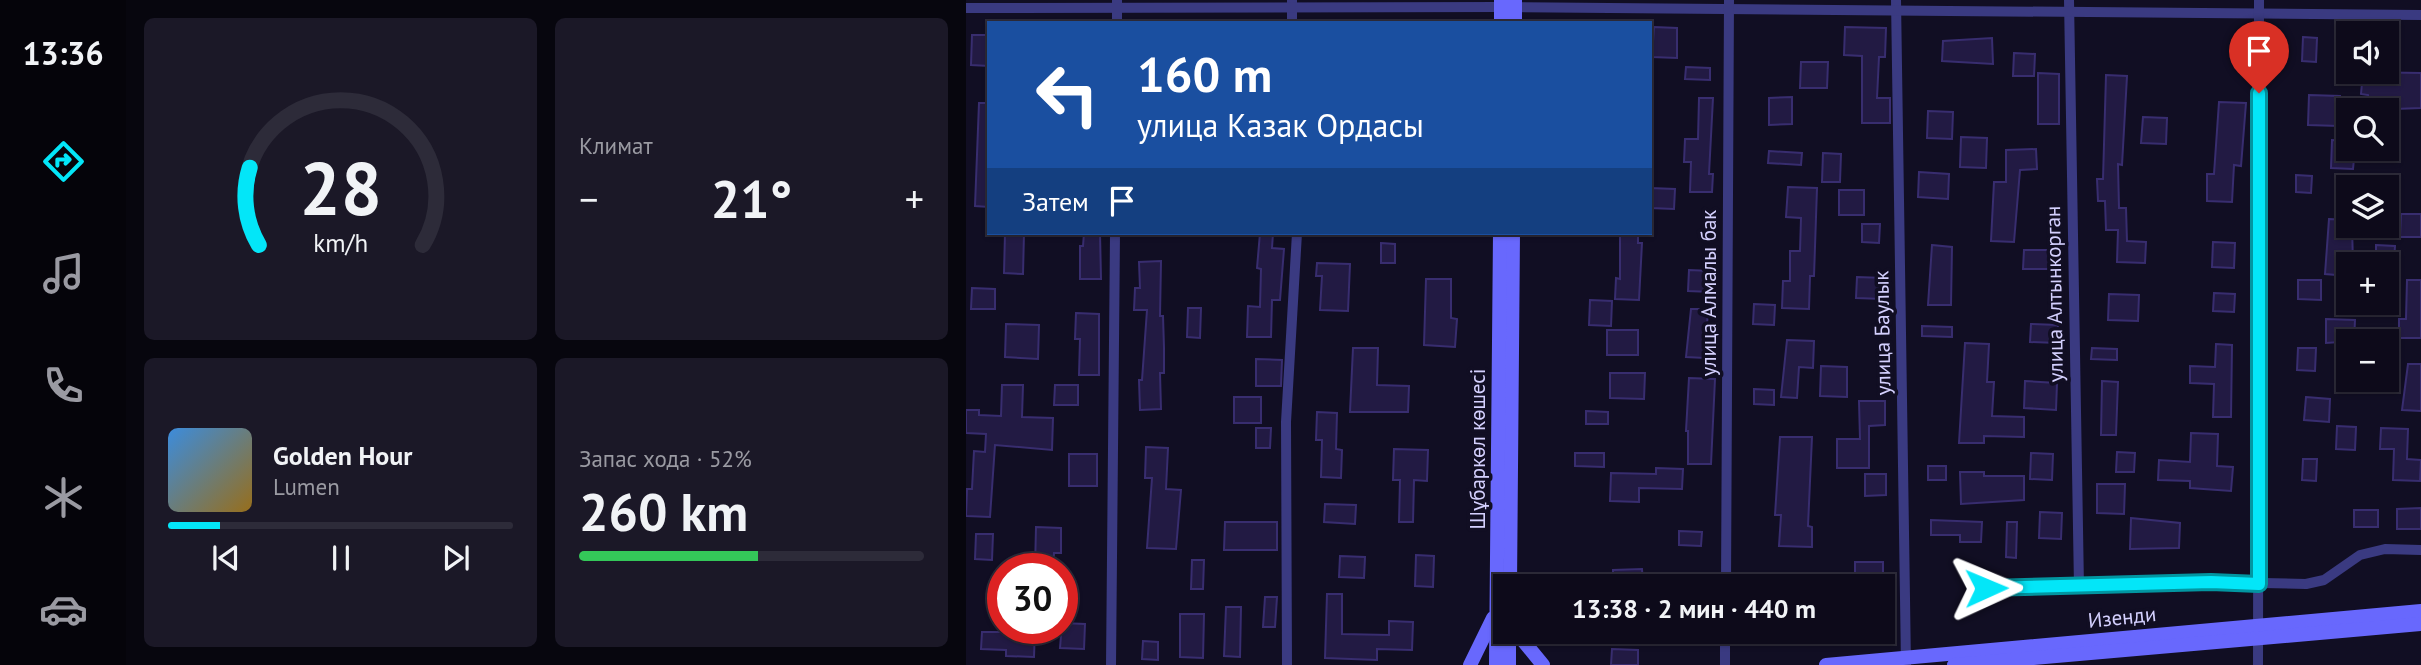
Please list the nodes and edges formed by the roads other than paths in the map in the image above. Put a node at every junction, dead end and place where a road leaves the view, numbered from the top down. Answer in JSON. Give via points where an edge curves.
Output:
{"nodes":[{"id":1,"x":2069,"y":0,"type":"edge"},
{"id":2,"x":2259,"y":0,"type":"edge"},
{"id":3,"x":1508,"y":3,"type":"edge"},
{"id":4,"x":1117,"y":4,"type":"edge"},
{"id":5,"x":1292,"y":5,"type":"edge"},
{"id":6,"x":1729,"y":5,"type":"edge"},
{"id":7,"x":1896,"y":5,"type":"edge"},
{"id":8,"x":966,"y":8,"type":"edge"},
{"id":9,"x":2069,"y":12,"type":"junction"},
{"id":10,"x":2259,"y":13,"type":"junction"},
{"id":11,"x":2421,"y":15,"type":"edge"},
{"id":12,"x":1502,"y":21,"type":"edge"},
{"id":13,"x":1514,"y":21,"type":"edge"},
{"id":14,"x":1115,"y":235,"type":"edge"},
{"id":15,"x":1297,"y":235,"type":"edge"},
{"id":16,"x":1500,"y":235,"type":"edge"},
{"id":17,"x":1513,"y":235,"type":"edge"},
{"id":18,"x":2421,"y":550,"type":"edge"},
{"id":19,"x":1497,"y":574,"type":"edge"},
{"id":20,"x":1510,"y":574,"type":"edge"},
{"id":21,"x":1726,"y":574,"type":"edge"},
{"id":22,"x":2259,"y":584,"type":"junction"},
{"id":23,"x":2079,"y":587,"type":"junction"},
{"id":24,"x":1986,"y":588,"type":"dead end"},
{"id":25,"x":2421,"y":611,"type":"edge"},
{"id":26,"x":1493,"y":617,"type":"edge"},
{"id":27,"x":2421,"y":624,"type":"edge"},
{"id":28,"x":2259,"y":632,"type":"junction"},
{"id":29,"x":1496,"y":644,"type":"edge"},
{"id":30,"x":1509,"y":644,"type":"edge"},
{"id":31,"x":1526,"y":644,"type":"edge"},
{"id":32,"x":1726,"y":644,"type":"edge"},
{"id":33,"x":2079,"y":654,"type":"edge"},
{"id":34,"x":1906,"y":661,"type":"edge"},
{"id":35,"x":1111,"y":665,"type":"edge"},
{"id":36,"x":1287,"y":665,"type":"edge"},
{"id":37,"x":1470,"y":665,"type":"edge"},
{"id":38,"x":1496,"y":665,"type":"edge"},
{"id":39,"x":1509,"y":665,"type":"edge"},
{"id":40,"x":1543,"y":665,"type":"edge"},
{"id":41,"x":1725,"y":665,"type":"edge"},
{"id":42,"x":1826,"y":665,"type":"edge"},
{"id":43,"x":1954,"y":665,"type":"edge"},
{"id":44,"x":2259,"y":665,"type":"edge"}],
"edges":[{"from":1,"to":9,"type":"street","name":"улица Алтынкорган"},
{"from":2,"to":10,"type":"street"},
{"from":3,"to":5,"type":"street"},
{"from":3,"to":6,"type":"street"},
{"from":3,"to":12,"type":"street"},
{"from":3,"to":13,"type":"street"},
{"from":4,"to":5,"type":"street"},
{"from":4,"to":8,"type":"street"},
{"from":6,"to":7,"type":"street"},
{"from":6,"to":21,"type":"street","name":"улица Алмалы бак"},
{"from":7,"to":9,"type":"street"},
{"from":7,"to":34,"type":"street","name":"улица Баулык"},
{"from":9,"to":10,"type":"street"},
{"from":9,"to":23,"type":"street","name":"улица Алтынкорган"},
{"from":10,"to":11,"type":"street"},
{"from":10,"to":22,"type":"street"},
{"from":14,"to":35,"type":"street"},
{"from":15,"to":36,"type":"street","via":[[1286,422]]},
{"from":16,"to":19,"type":"street","name":"Шұбаркөл көшесі"},
{"from":17,"to":20,"type":"street","name":"Шұбаркөл көшесі"},
{"from":18,"to":22,"type":"street","via":[[2385,549],[2360,555],[2324,580]]},
{"from":22,"to":23,"type":"street"},
{"from":22,"to":28,"type":"street"},
{"from":23,"to":24,"type":"street"},
{"from":25,"to":28,"type":"street","name":"Изенди"},
{"from":26,"to":37,"type":"street"},
{"from":27,"to":28,"type":"street","name":"Изенди"},
{"from":28,"to":33,"type":"street","name":"Изенди"},
{"from":28,"to":44,"type":"street"},
{"from":29,"to":38,"type":"street","name":"Шұбаркөл көшесі"},
{"from":30,"to":39,"type":"street"},
{"from":31,"to":40,"type":"street"},
{"from":32,"to":41,"type":"street"},
{"from":33,"to":34,"type":"street","name":"Изенди"},
{"from":33,"to":43,"type":"street","name":"Изенди"},
{"from":34,"to":42,"type":"street","name":"Изенди"}]}
